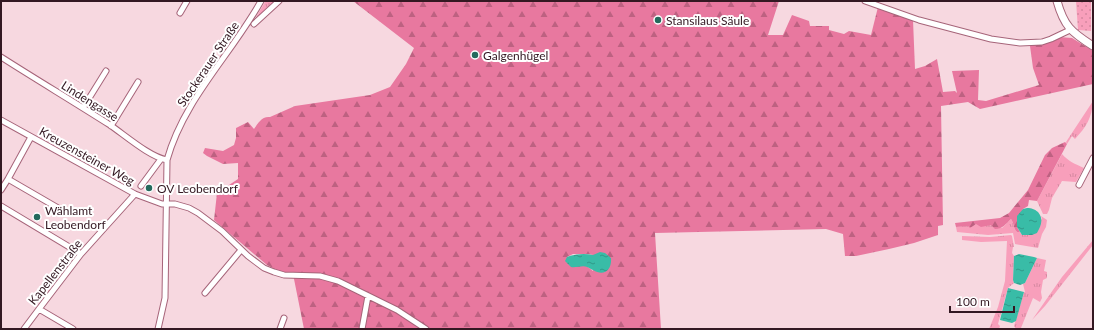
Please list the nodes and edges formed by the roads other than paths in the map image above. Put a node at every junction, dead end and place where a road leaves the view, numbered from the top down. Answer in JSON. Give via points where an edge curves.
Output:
{"nodes":[{"id":1,"x":187,"y":1,"type":"edge"},
{"id":2,"x":261,"y":1,"type":"edge"},
{"id":3,"x":279,"y":1,"type":"edge"},
{"id":4,"x":865,"y":1,"type":"edge"},
{"id":5,"x":1056,"y":1,"type":"edge"},
{"id":6,"x":180,"y":13,"type":"dead end"},
{"id":7,"x":254,"y":24,"type":"dead end"},
{"id":8,"x":1070,"y":30,"type":"junction"},
{"id":9,"x":1093,"y":46,"type":"edge"},
{"id":10,"x":1,"y":57,"type":"edge"},
{"id":11,"x":106,"y":71,"type":"dead end"},
{"id":12,"x":138,"y":82,"type":"dead end"},
{"id":13,"x":83,"y":108,"type":"junction"},
{"id":14,"x":1,"y":120,"type":"edge"},
{"id":15,"x":111,"y":126,"type":"junction"},
{"id":16,"x":31,"y":137,"type":"junction"},
{"id":17,"x":1093,"y":158,"type":"edge"},
{"id":18,"x":161,"y":159,"type":"junction"},
{"id":19,"x":167,"y":160,"type":"junction"},
{"id":20,"x":8,"y":179,"type":"junction"},
{"id":21,"x":1079,"y":185,"type":"dead end"},
{"id":22,"x":141,"y":186,"type":"dead end"},
{"id":23,"x":1,"y":190,"type":"edge"},
{"id":24,"x":135,"y":194,"type":"junction"},
{"id":25,"x":167,"y":204,"type":"junction"},
{"id":26,"x":1,"y":206,"type":"edge"},
{"id":27,"x":58,"y":208,"type":"dead end"},
{"id":28,"x":242,"y":250,"type":"junction"},
{"id":29,"x":81,"y":254,"type":"junction"},
{"id":30,"x":205,"y":294,"type":"dead end"},
{"id":31,"x":368,"y":296,"type":"junction"},
{"id":32,"x":39,"y":308,"type":"junction"},
{"id":33,"x":284,"y":318,"type":"dead end"},
{"id":34,"x":24,"y":329,"type":"edge"},
{"id":35,"x":73,"y":329,"type":"edge"},
{"id":36,"x":158,"y":329,"type":"edge"},
{"id":37,"x":280,"y":329,"type":"edge"},
{"id":38,"x":362,"y":329,"type":"edge"},
{"id":39,"x":426,"y":329,"type":"edge"}],
"edges":[{"from":1,"to":6,"type":"street"},
{"from":2,"to":19,"type":"street","name":"Stockerauer Straße","via":[[195,98],[178,128]]},
{"from":3,"to":7,"type":"street"},
{"from":4,"to":8,"type":"street","via":[[918,20],[1003,41],[1042,42]]},
{"from":5,"to":8,"type":"main road"},
{"from":8,"to":9,"type":"main road"},
{"from":10,"to":13,"type":"street","name":"Lindengasse"},
{"from":11,"to":13,"type":"street"},
{"from":12,"to":15,"type":"street"},
{"from":13,"to":15,"type":"street","name":"Lindengasse"},
{"from":14,"to":16,"type":"street","name":"Kreuzensteiner Weg"},
{"from":15,"to":18,"type":"street","name":"Lindengasse"},
{"from":16,"to":20,"type":"street"},
{"from":16,"to":24,"type":"street","name":"Kreuzensteiner Weg"},
{"from":17,"to":21,"type":"street"},
{"from":18,"to":19,"type":"street","name":"Lindengasse"},
{"from":18,"to":22,"type":"street"},
{"from":19,"to":25,"type":"street","name":"Stockerauer Straße"},
{"from":20,"to":23,"type":"street"},
{"from":20,"to":27,"type":"street"},
{"from":24,"to":25,"type":"street","name":"Kreuzensteiner Weg"},
{"from":24,"to":29,"type":"street","name":"Kapellenstraße"},
{"from":25,"to":28,"type":"street","name":"Kreuzensteiner Weg","via":[[181,205],[198,213]]},
{"from":25,"to":36,"type":"street","name":"Stockerauer Straße","via":[[165,298]]},
{"from":26,"to":29,"type":"street"},
{"from":28,"to":30,"type":"street"},
{"from":28,"to":31,"type":"street","name":"Kreuzensteiner Weg","via":[[264,268],[274,272],[338,280]]},
{"from":29,"to":32,"type":"street","name":"Kapellenstraße"},
{"from":31,"to":38,"type":"street"},
{"from":31,"to":39,"type":"street","name":"Kreuzensteiner Weg","via":[[397,310]]},
{"from":32,"to":34,"type":"street","name":"Kapellenstraße"},
{"from":32,"to":35,"type":"street"},
{"from":33,"to":37,"type":"street"}]}
